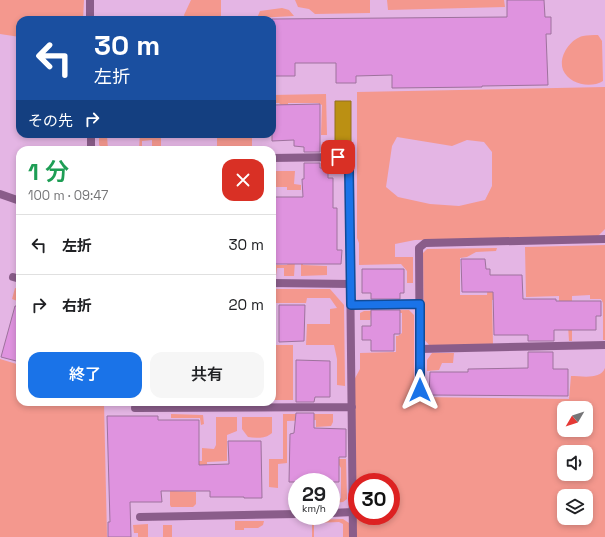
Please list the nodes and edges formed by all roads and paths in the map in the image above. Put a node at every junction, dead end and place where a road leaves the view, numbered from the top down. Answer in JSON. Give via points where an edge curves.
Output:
{"nodes":[{"id":1,"x":90,"y":0,"type":"edge"},
{"id":2,"x":90,"y":16,"type":"edge"},
{"id":3,"x":276,"y":158,"type":"edge"},
{"id":4,"x":0,"y":194,"type":"edge"},
{"id":5,"x":16,"y":200,"type":"edge"},
{"id":6,"x":605,"y":239,"type":"edge"},
{"id":7,"x":276,"y":283,"type":"edge"},
{"id":8,"x":350,"y":284,"type":"junction"},
{"id":9,"x":420,"y":304,"type":"junction"},
{"id":10,"x":351,"y":305,"type":"junction"},
{"id":11,"x":605,"y":345,"type":"edge"},
{"id":12,"x":420,"y":348,"type":"junction"},
{"id":13,"x":420,"y":390,"type":"dead end"},
{"id":14,"x":352,"y":407,"type":"junction"},
{"id":15,"x":135,"y":408,"type":"dead end"},
{"id":16,"x":353,"y":473,"type":"edge"},
{"id":17,"x":288,"y":514,"type":"edge"},
{"id":18,"x":140,"y":517,"type":"dead end"},
{"id":19,"x":353,"y":525,"type":"edge"},
{"id":20,"x":353,"y":537,"type":"edge"}],
"edges":[{"from":1,"to":2,"type":"street"},
{"from":3,"to":8,"type":"street","via":[[338,157],[349,170]]},
{"from":4,"to":5,"type":"street"},
{"from":6,"to":9,"type":"street","via":[[425,243],[419,248]]},
{"from":7,"to":8,"type":"street"},
{"from":8,"to":10,"type":"street"},
{"from":9,"to":10,"type":"street"},
{"from":9,"to":12,"type":"street"},
{"from":10,"to":14,"type":"street"},
{"from":11,"to":12,"type":"street"},
{"from":12,"to":13,"type":"street"},
{"from":14,"to":15,"type":"street"},
{"from":14,"to":16,"type":"street"},
{"from":17,"to":18,"type":"street"},
{"from":19,"to":20,"type":"street"}]}
